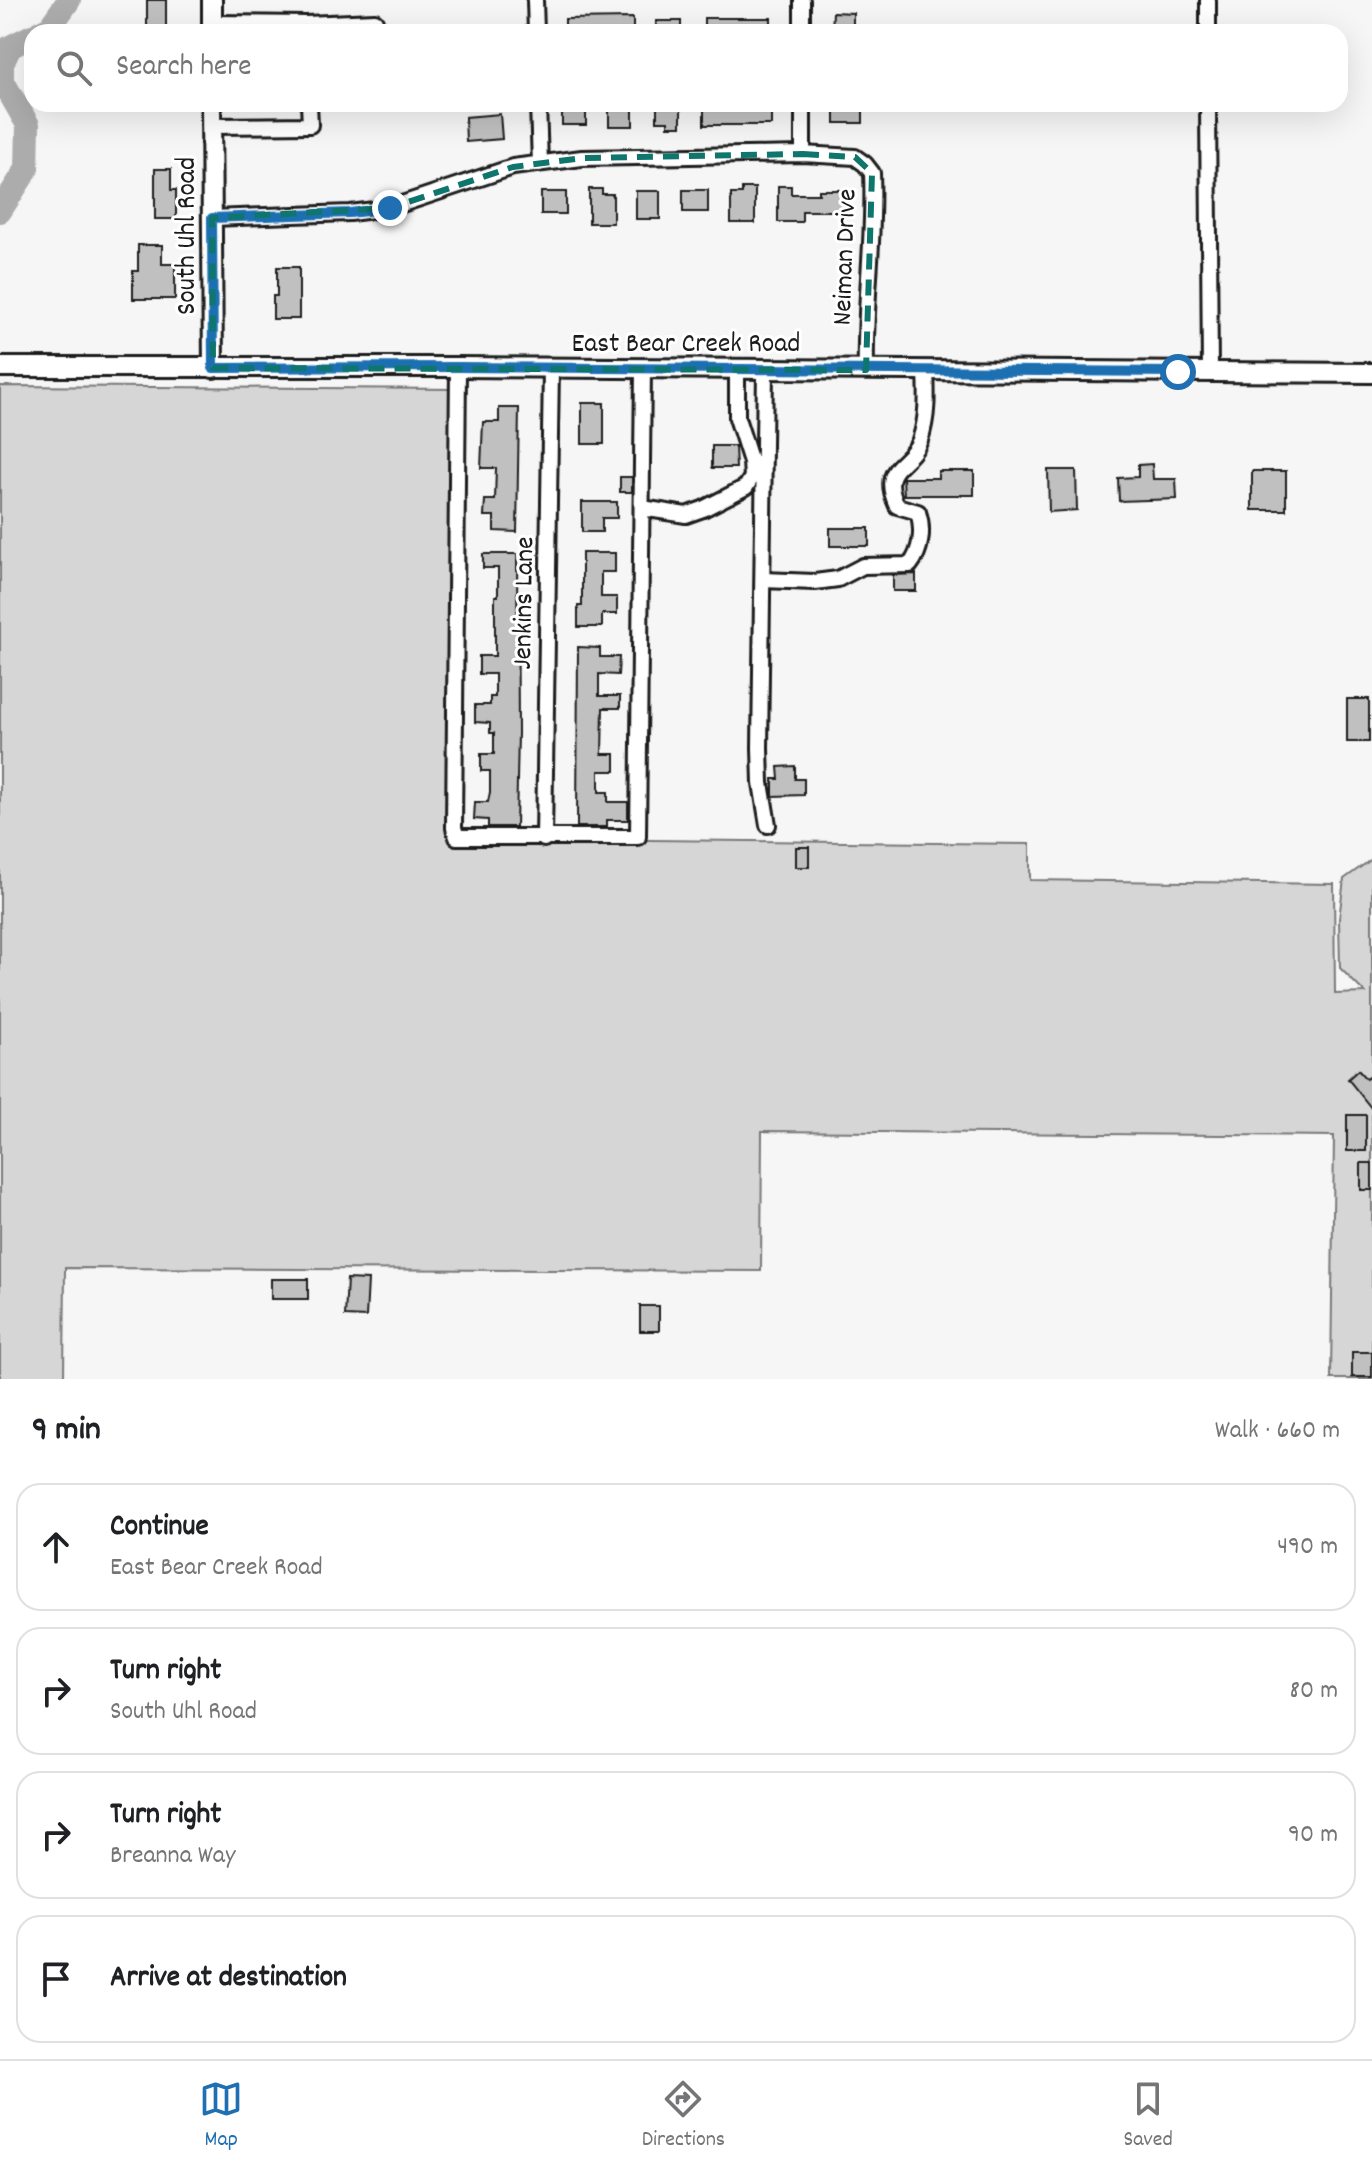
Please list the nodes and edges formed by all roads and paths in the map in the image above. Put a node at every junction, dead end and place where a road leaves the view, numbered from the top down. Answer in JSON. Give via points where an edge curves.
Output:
{"nodes":[{"id":1,"x":212,"y":0,"type":"edge"},
{"id":2,"x":535,"y":0,"type":"edge"},
{"id":3,"x":802,"y":0,"type":"edge"},
{"id":4,"x":1208,"y":0,"type":"edge"},
{"id":5,"x":375,"y":21,"type":"dead end"},
{"id":6,"x":212,"y":24,"type":"edge"},
{"id":7,"x":345,"y":24,"type":"edge"},
{"id":8,"x":536,"y":24,"type":"edge"},
{"id":9,"x":802,"y":24,"type":"edge"},
{"id":10,"x":1208,"y":24,"type":"edge"},
{"id":11,"x":211,"y":112,"type":"edge"},
{"id":12,"x":309,"y":112,"type":"edge"},
{"id":13,"x":538,"y":112,"type":"edge"},
{"id":14,"x":803,"y":112,"type":"edge"},
{"id":15,"x":1208,"y":112,"type":"edge"},
{"id":16,"x":211,"y":126,"type":"junction"},
{"id":17,"x":803,"y":154,"type":"junction"},
{"id":18,"x":540,"y":164,"type":"junction"},
{"id":19,"x":212,"y":218,"type":"junction"},
{"id":20,"x":0,"y":367,"type":"edge"},
{"id":21,"x":458,"y":367,"type":"junction"},
{"id":22,"x":213,"y":368,"type":"junction"},
{"id":23,"x":551,"y":368,"type":"junction"},
{"id":24,"x":643,"y":369,"type":"junction"},
{"id":25,"x":737,"y":370,"type":"junction"},
{"id":26,"x":765,"y":370,"type":"junction"},
{"id":27,"x":866,"y":370,"type":"junction"},
{"id":28,"x":926,"y":370,"type":"junction"},
{"id":29,"x":1210,"y":372,"type":"junction"},
{"id":30,"x":1372,"y":373,"type":"edge"},
{"id":31,"x":642,"y":508,"type":"junction"},
{"id":32,"x":763,"y":580,"type":"junction"},
{"id":33,"x":768,"y":825,"type":"dead end"},
{"id":34,"x":544,"y":839,"type":"junction"}],
"edges":[{"from":1,"to":6,"type":"main road"},
{"from":2,"to":8,"type":"street"},
{"from":3,"to":9,"type":"street"},
{"from":4,"to":10,"type":"street"},
{"from":5,"to":7,"type":"street"},
{"from":11,"to":16,"type":"main road","name":"South Uhl Road"},
{"from":12,"to":16,"type":"street","via":[[310,125]]},
{"from":13,"to":18,"type":"street"},
{"from":14,"to":17,"type":"street"},
{"from":15,"to":29,"type":"street"},
{"from":16,"to":19,"type":"main road","name":"South Uhl Road"},
{"from":17,"to":18,"type":"street","name":"Neiman Drive","via":[[582,158]]},
{"from":17,"to":27,"type":"street","name":"Neiman Drive","via":[[855,157],[872,173]]},
{"from":18,"to":19,"type":"street","name":"Neiman Drive","via":[[513,167],[390,208]]},
{"from":19,"to":22,"type":"main road","name":"South Uhl Road"},
{"from":20,"to":22,"type":"main road","name":"East Bear Creek Road"},
{"from":21,"to":22,"type":"main road","name":"East Bear Creek Road"},
{"from":21,"to":23,"type":"main road","name":"East Bear Creek Road"},
{"from":21,"to":34,"type":"street","via":[[454,828],[457,837]]},
{"from":23,"to":24,"type":"main road","name":"East Bear Creek Road"},
{"from":23,"to":34,"type":"street","name":"Jenkins Lane"},
{"from":24,"to":25,"type":"main road","name":"East Bear Creek Road"},
{"from":24,"to":31,"type":"street"},
{"from":25,"to":26,"type":"main road","name":"East Bear Creek Road"},
{"from":25,"to":31,"type":"street","via":[[737,418],[751,462],[746,487],[686,515]]},
{"from":26,"to":27,"type":"main road","name":"East Bear Creek Road"},
{"from":26,"to":32,"type":"street"},
{"from":27,"to":28,"type":"main road","name":"East Bear Creek Road"},
{"from":28,"to":29,"type":"main road","name":"East Bear Creek Road"},
{"from":28,"to":32,"type":"street","via":[[926,414],[919,440],[895,469],[892,483],[897,506],[918,512],[921,520],[918,556],[910,565],[863,566],[838,579]]},
{"from":29,"to":30,"type":"main road","name":"East Bear Creek Road"},
{"from":31,"to":34,"type":"street","via":[[638,837]]},
{"from":32,"to":33,"type":"street","via":[[760,748]]}]}
